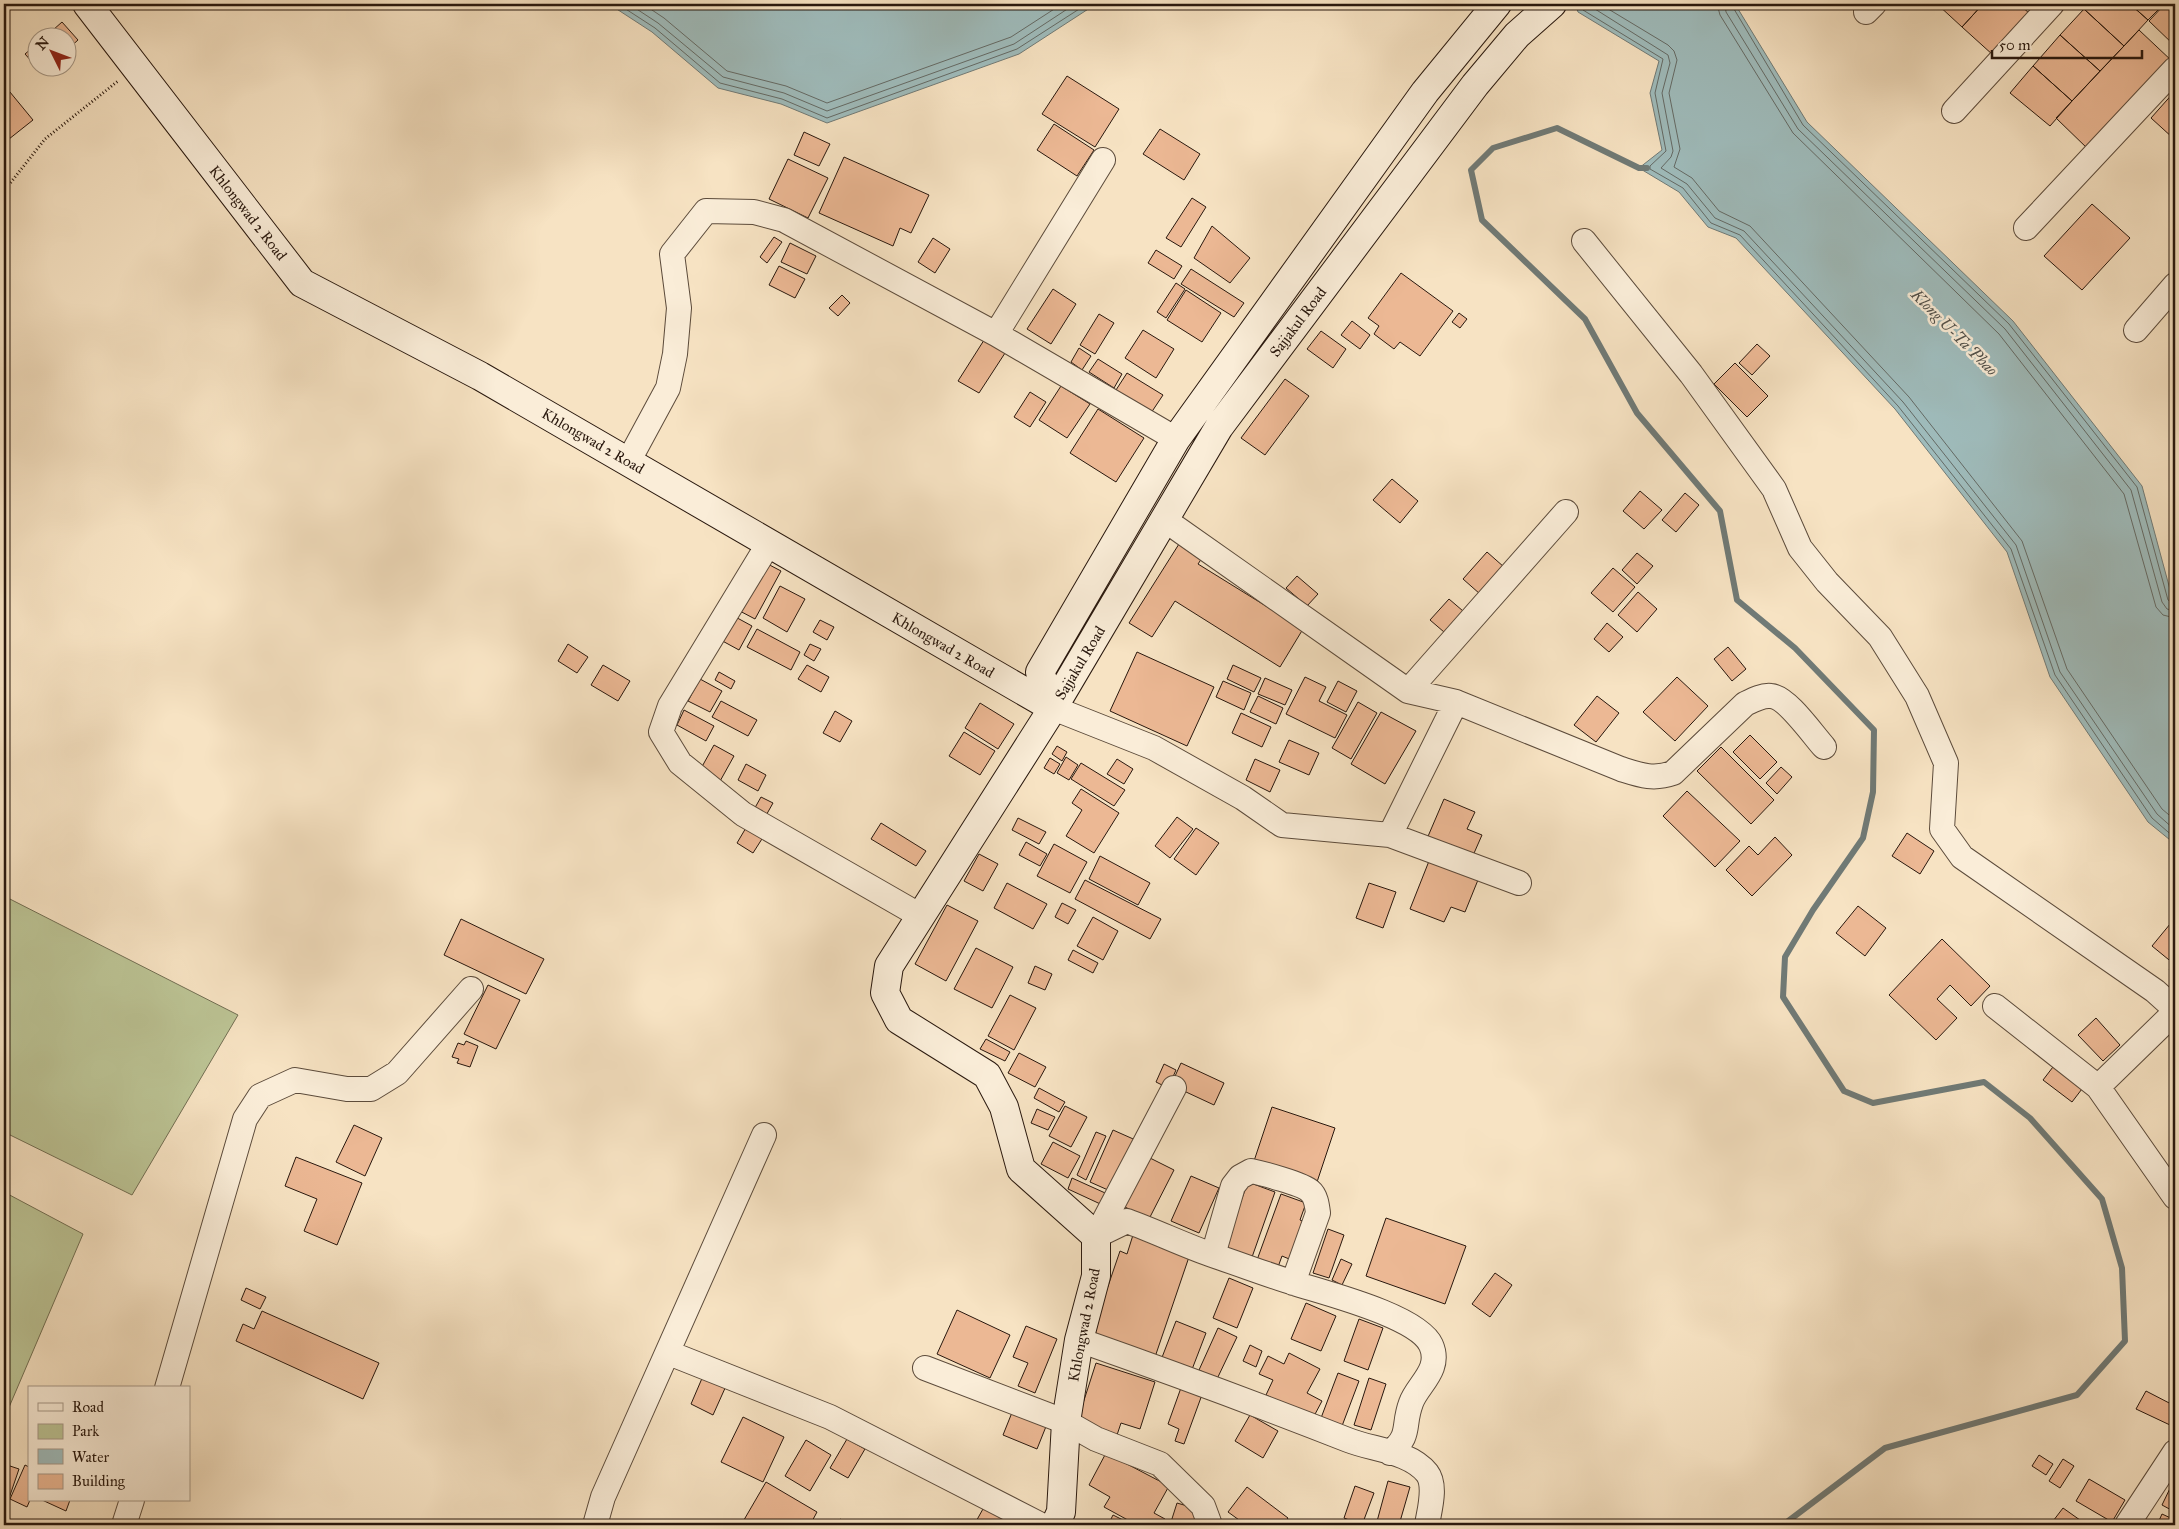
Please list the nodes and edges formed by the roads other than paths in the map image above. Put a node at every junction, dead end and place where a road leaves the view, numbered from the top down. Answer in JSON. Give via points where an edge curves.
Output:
{"nodes":[{"id":1,"x":87,"y":4,"type":"edge"},
{"id":2,"x":1497,"y":4,"type":"edge"},
{"id":3,"x":1552,"y":4,"type":"edge"},
{"id":4,"x":2052,"y":4,"type":"edge"},
{"id":5,"x":2175,"y":70,"type":"edge"},
{"id":6,"x":1954,"y":111,"type":"dead end"},
{"id":7,"x":1103,"y":160,"type":"dead end"},
{"id":8,"x":2026,"y":228,"type":"dead end"},
{"id":9,"x":1584,"y":241,"type":"dead end"},
{"id":10,"x":2175,"y":284,"type":"edge"},
{"id":11,"x":2136,"y":330,"type":"dead end"},
{"id":12,"x":996,"y":334,"type":"junction"},
{"id":13,"x":1176,"y":439,"type":"junction"},
{"id":14,"x":628,"y":462,"type":"junction"},
{"id":15,"x":1566,"y":512,"type":"dead end"},
{"id":16,"x":1165,"y":520,"type":"junction"},
{"id":17,"x":769,"y":543,"type":"junction"},
{"id":18,"x":1408,"y":691,"type":"junction"},
{"id":19,"x":1456,"y":702,"type":"junction"},
{"id":20,"x":1053,"y":708,"type":"junction"},
{"id":21,"x":1824,"y":747,"type":"dead end"},
{"id":22,"x":1390,"y":835,"type":"junction"},
{"id":23,"x":1519,"y":883,"type":"dead end"},
{"id":24,"x":920,"y":915,"type":"junction"},
{"id":25,"x":470,"y":989,"type":"dead end"},
{"id":26,"x":1995,"y":1006,"type":"dead end"},
{"id":27,"x":2175,"y":1011,"type":"edge"},
{"id":28,"x":2098,"y":1087,"type":"junction"},
{"id":29,"x":1174,"y":1088,"type":"dead end"},
{"id":30,"x":764,"y":1135,"type":"dead end"},
{"id":31,"x":2175,"y":1197,"type":"edge"},
{"id":32,"x":1096,"y":1236,"type":"junction"},
{"id":33,"x":1212,"y":1255,"type":"junction"},
{"id":34,"x":1293,"y":1283,"type":"junction"},
{"id":35,"x":1079,"y":1340,"type":"junction"},
{"id":36,"x":668,"y":1353,"type":"junction"},
{"id":37,"x":925,"y":1368,"type":"dead end"},
{"id":38,"x":168,"y":1386,"type":"edge"},
{"id":39,"x":1066,"y":1422,"type":"junction"},
{"id":40,"x":2175,"y":1452,"type":"edge"},
{"id":41,"x":1390,"y":1454,"type":"junction"},
{"id":42,"x":131,"y":1502,"type":"edge"},
{"id":43,"x":124,"y":1525,"type":"edge"},
{"id":44,"x":594,"y":1525,"type":"edge"},
{"id":45,"x":1041,"y":1525,"type":"edge"},
{"id":46,"x":1055,"y":1525,"type":"edge"},
{"id":47,"x":1210,"y":1525,"type":"edge"},
{"id":48,"x":1426,"y":1525,"type":"edge"},
{"id":49,"x":2127,"y":1525,"type":"edge"}],
"edges":[{"from":1,"to":14,"type":"street","name":"Khlongwad 2 Road","via":[[302,283],[480,376]]},
{"from":2,"to":13,"type":"street","name":"Sajjakul Road","via":[[1425,92]]},
{"from":3,"to":16,"type":"street","name":"Sajjakul Road","via":[[1517,34],[1475,86],[1218,427]]},
{"from":4,"to":6,"type":"street"},
{"from":5,"to":8,"type":"street"},
{"from":7,"to":12,"type":"street"},
{"from":9,"to":27,"type":"street","via":[[1691,374],[1774,489],[1800,548],[1827,582],[1880,637],[1916,696],[1946,763],[1942,829],[1962,857],[2155,991]]},
{"from":10,"to":11,"type":"street"},
{"from":12,"to":13,"type":"street"},
{"from":12,"to":14,"type":"street","via":[[784,220],[754,212],[706,211],[672,254],[679,308],[668,388]]},
{"from":13,"to":20,"type":"street","name":"Sajjakul Road","via":[[1040,672]]},
{"from":14,"to":17,"type":"street","name":"Khlongwad 2 Road"},
{"from":15,"to":18,"type":"street"},
{"from":16,"to":18,"type":"street"},
{"from":16,"to":20,"type":"street","name":"Sajjakul Road"},
{"from":17,"to":20,"type":"street","name":"Khlongwad 2 Road"},
{"from":17,"to":24,"type":"street","via":[[670,706],[661,732],[680,763],[744,814]]},
{"from":18,"to":19,"type":"street"},
{"from":19,"to":21,"type":"street","via":[[1594,759],[1644,776],[1660,778],[1673,773],[1745,704],[1757,698],[1772,696],[1783,700]]},
{"from":19,"to":22,"type":"street"},
{"from":20,"to":22,"type":"street","via":[[1154,748],[1282,824]]},
{"from":20,"to":24,"type":"street"},
{"from":22,"to":23,"type":"street"},
{"from":24,"to":32,"type":"street","via":[[889,966],[885,992],[899,1020],[987,1075],[1004,1106],[1021,1169]]},
{"from":25,"to":38,"type":"street","via":[[396,1073],[371,1089],[347,1089],[295,1080],[260,1096],[245,1119]]},
{"from":26,"to":28,"type":"street"},
{"from":27,"to":28,"type":"street"},
{"from":28,"to":31,"type":"street"},
{"from":29,"to":32,"type":"street"},
{"from":30,"to":36,"type":"street"},
{"from":32,"to":33,"type":"street","via":[[1127,1221]]},
{"from":32,"to":35,"type":"street","name":"Khlongwad 2 Road","via":[[1096,1276]]},
{"from":33,"to":34,"type":"street"},
{"from":33,"to":34,"type":"street","via":[[1233,1186],[1250,1171],[1263,1173],[1310,1190],[1316,1201],[1318,1213]]},
{"from":34,"to":41,"type":"street","via":[[1363,1304],[1410,1325],[1431,1345],[1433,1356],[1427,1380],[1411,1401],[1406,1433],[1401,1443]]},
{"from":35,"to":39,"type":"street","name":"Khlongwad 2 Road"},
{"from":35,"to":41,"type":"street"},
{"from":36,"to":44,"type":"street","via":[[603,1497]]},
{"from":36,"to":45,"type":"street","via":[[830,1417]]},
{"from":37,"to":39,"type":"street"},
{"from":39,"to":46,"type":"street","name":"Khlongwad 2 Road","via":[[1061,1512]]},
{"from":39,"to":47,"type":"street","via":[[1096,1439],[1160,1464],[1203,1506]]},
{"from":40,"to":49,"type":"street"},
{"from":41,"to":48,"type":"street","via":[[1409,1459],[1429,1476],[1432,1486]]},
{"from":42,"to":43,"type":"street"}]}
